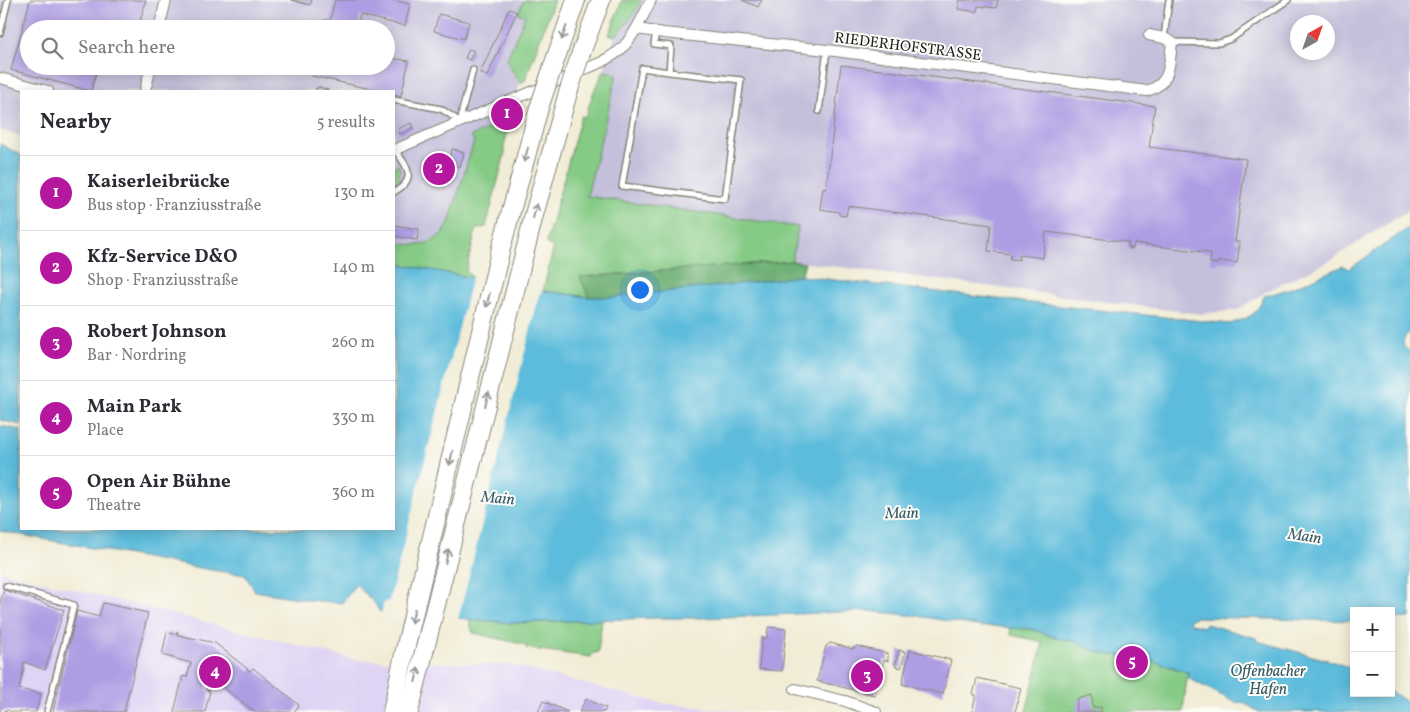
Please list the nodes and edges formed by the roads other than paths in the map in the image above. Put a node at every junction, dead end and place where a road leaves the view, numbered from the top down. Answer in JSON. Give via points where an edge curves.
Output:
{"nodes":[{"id":1,"x":8,"y":0,"type":"edge"},
{"id":2,"x":166,"y":0,"type":"edge"},
{"id":3,"x":576,"y":0,"type":"edge"},
{"id":4,"x":601,"y":0,"type":"edge"},
{"id":5,"x":650,"y":0,"type":"edge"},
{"id":6,"x":1169,"y":0,"type":"edge"},
{"id":7,"x":1288,"y":0,"type":"edge"},
{"id":8,"x":162,"y":20,"type":"edge"},
{"id":9,"x":637,"y":29,"type":"junction"},
{"id":10,"x":656,"y":32,"type":"junction"},
{"id":11,"x":0,"y":33,"type":"edge"},
{"id":12,"x":1149,"y":35,"type":"dead end"},
{"id":13,"x":1168,"y":40,"type":"junction"},
{"id":14,"x":827,"y":50,"type":"junction"},
{"id":15,"x":473,"y":70,"type":"dead end"},
{"id":16,"x":669,"y":72,"type":"junction"},
{"id":17,"x":149,"y":75,"type":"edge"},
{"id":18,"x":0,"y":78,"type":"edge"},
{"id":19,"x":44,"y":90,"type":"edge"},
{"id":20,"x":145,"y":90,"type":"edge"},
{"id":21,"x":395,"y":100,"type":"edge"},
{"id":22,"x":819,"y":111,"type":"dead end"},
{"id":23,"x":461,"y":122,"type":"junction"},
{"id":24,"x":395,"y":150,"type":"edge"},
{"id":25,"x":395,"y":151,"type":"edge"},
{"id":26,"x":395,"y":191,"type":"edge"},
{"id":27,"x":6,"y":586,"type":"dead end"},
{"id":28,"x":795,"y":689,"type":"dead end"},
{"id":29,"x":392,"y":709,"type":"edge"},
{"id":30,"x":863,"y":710,"type":"edge"},
{"id":31,"x":47,"y":712,"type":"edge"},
{"id":32,"x":409,"y":712,"type":"edge"},
{"id":33,"x":876,"y":712,"type":"edge"}],
"edges":[{"from":1,"to":11,"type":"lane"},
{"from":2,"to":8,"type":"street"},
{"from":3,"to":29,"type":"highway","one_way":true,"bridge":true,"via":[[539,108],[500,252]]},
{"from":32,"to":4,"type":"highway","one_way":true,"bridge":true,"via":[[548,160]]},
{"from":5,"to":9,"type":"street"},
{"from":6,"to":13,"type":"lane"},
{"from":7,"to":13,"type":"lane","via":[[1231,39],[1219,43]]},
{"from":9,"to":10,"type":"street","name":"RIEDERHOFSTRASSE"},
{"from":9,"to":23,"type":"street","via":[[618,51],[602,62]]},
{"from":10,"to":14,"type":"street","name":"RIEDERHOFSTRASSE"},
{"from":10,"to":16,"type":"lane","via":[[654,44],[670,46]]},
{"from":12,"to":13,"type":"street"},
{"from":13,"to":14,"type":"street","name":"RIEDERHOFSTRASSE","via":[[1168,71],[1160,86],[1148,91]]},
{"from":14,"to":22,"type":"lane"},
{"from":15,"to":23,"type":"lane"},
{"from":16,"to":16,"type":"lane","via":[[741,80],[725,199],[622,186],[642,68]]},
{"from":17,"to":20,"type":"street"},
{"from":18,"to":19,"type":"street"},
{"from":21,"to":23,"type":"lane","via":[[441,109]]},
{"from":23,"to":24,"type":"street"},
{"from":25,"to":26,"type":"lane","via":[[406,164],[409,177]]},
{"from":27,"to":31,"type":"lane","via":[[74,605]]},
{"from":28,"to":30,"type":"street","via":[[845,701]]},
{"from":30,"to":33,"type":"street"}]}
